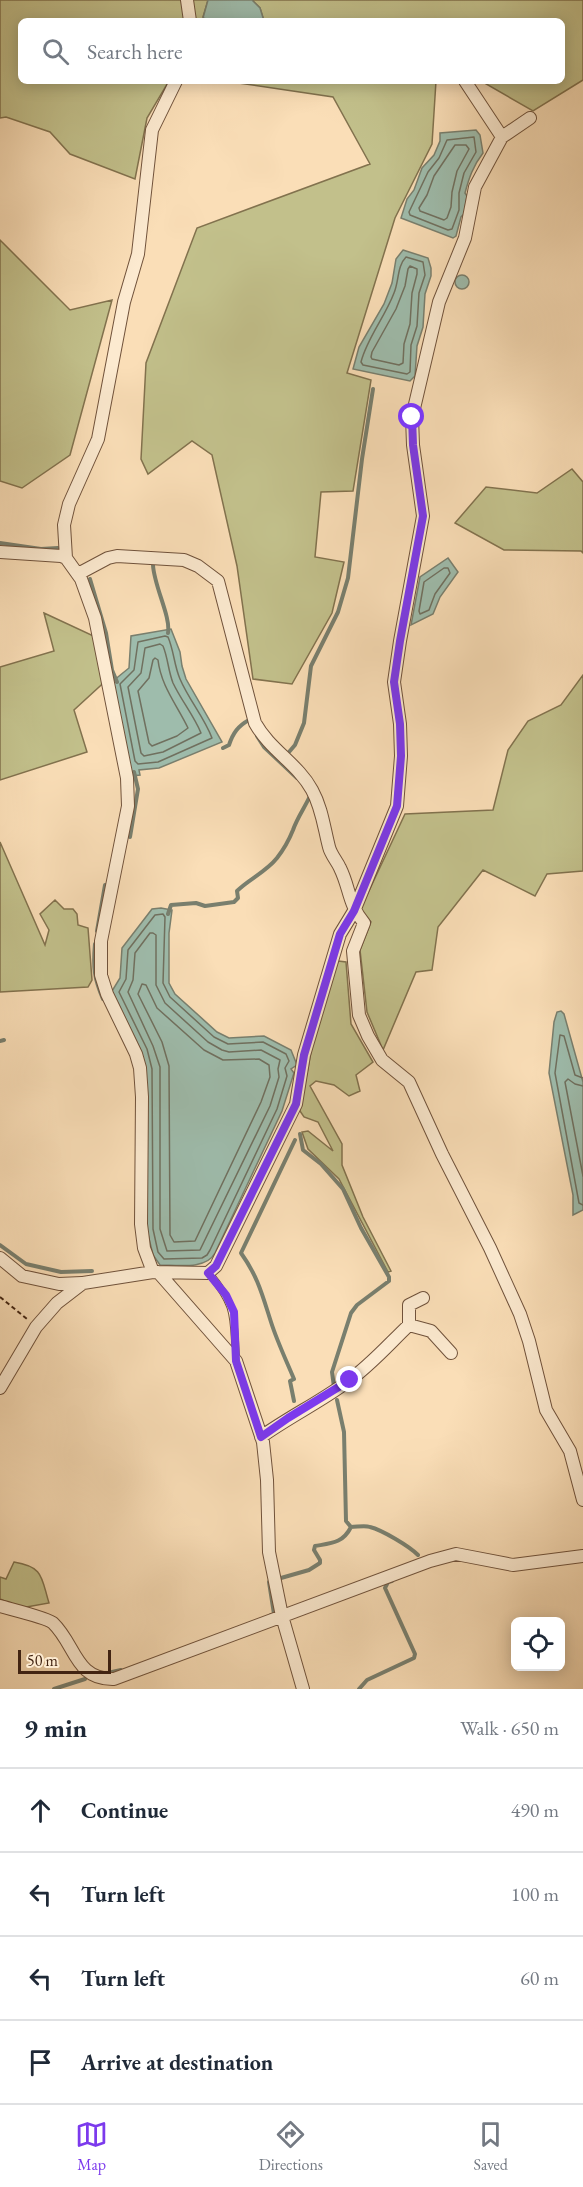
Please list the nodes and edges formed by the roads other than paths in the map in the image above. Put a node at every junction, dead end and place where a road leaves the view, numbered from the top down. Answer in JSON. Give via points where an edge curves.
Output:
{"nodes":[{"id":1,"x":188,"y":0,"type":"edge"},
{"id":2,"x":190,"y":18,"type":"edge"},
{"id":3,"x":175,"y":84,"type":"edge"},
{"id":4,"x":467,"y":84,"type":"edge"},
{"id":5,"x":530,"y":118,"type":"dead end"},
{"id":6,"x":502,"y":137,"type":"junction"},
{"id":7,"x":0,"y":552,"type":"edge"},
{"id":8,"x":66,"y":558,"type":"junction"},
{"id":9,"x":78,"y":574,"type":"junction"},
{"id":10,"x":354,"y":911,"type":"junction"},
{"id":11,"x":0,"y":1258,"type":"edge"},
{"id":12,"x":155,"y":1272,"type":"junction"},
{"id":13,"x":208,"y":1273,"type":"junction"},
{"id":14,"x":83,"y":1283,"type":"junction"},
{"id":15,"x":423,"y":1298,"type":"dead end"},
{"id":16,"x":409,"y":1325,"type":"junction"},
{"id":17,"x":451,"y":1353,"type":"dead end"},
{"id":18,"x":236,"y":1361,"type":"junction"},
{"id":19,"x":0,"y":1388,"type":"edge"},
{"id":20,"x":261,"y":1437,"type":"junction"},
{"id":21,"x":583,"y":1500,"type":"edge"},
{"id":22,"x":583,"y":1556,"type":"edge"},
{"id":23,"x":0,"y":1606,"type":"edge"},
{"id":24,"x":282,"y":1616,"type":"junction"},
{"id":25,"x":303,"y":1689,"type":"edge"}],
"edges":[{"from":1,"to":2,"type":"street"},
{"from":3,"to":8,"type":"street","via":[[152,130],[138,254],[124,302],[98,439],[69,504],[64,525]]},
{"from":4,"to":6,"type":"street"},
{"from":5,"to":6,"type":"street"},
{"from":6,"to":10,"type":"street","via":[[475,187],[465,238],[439,302],[412,417],[423,516],[394,682],[401,756],[397,806]]},
{"from":7,"to":8,"type":"street"},
{"from":8,"to":9,"type":"street"},
{"from":9,"to":10,"type":"street","via":[[117,556],[184,560],[218,581],[255,723],[314,792],[330,851],[341,868]]},
{"from":9,"to":12,"type":"street","via":[[95,618],[127,778],[128,806],[100,958],[107,994],[140,1068],[141,1224],[144,1248]]},
{"from":10,"to":13,"type":"street","via":[[333,956],[304,1055],[296,1104],[216,1266]]},
{"from":10,"to":21,"type":"street","via":[[364,923],[353,951],[359,1015],[382,1060],[410,1082],[490,1248],[520,1314],[546,1410],[570,1451]]},
{"from":11,"to":14,"type":"street","via":[[22,1276],[59,1284]]},
{"from":12,"to":13,"type":"street"},
{"from":12,"to":14,"type":"street"},
{"from":12,"to":18,"type":"street"},
{"from":13,"to":18,"type":"lane","via":[[234,1312]]},
{"from":14,"to":19,"type":"street","via":[[57,1303],[36,1327]]},
{"from":15,"to":16,"type":"street","via":[[409,1305]]},
{"from":16,"to":17,"type":"street","via":[[431,1331]]},
{"from":16,"to":20,"type":"street","via":[[350,1380]]},
{"from":18,"to":20,"type":"street"},
{"from":20,"to":24,"type":"street","via":[[267,1480],[269,1552]]},
{"from":22,"to":24,"type":"street","via":[[513,1565],[456,1554]]},
{"from":23,"to":24,"type":"street","via":[[52,1621],[90,1675],[103,1679],[114,1679]]},
{"from":24,"to":25,"type":"street"}]}
